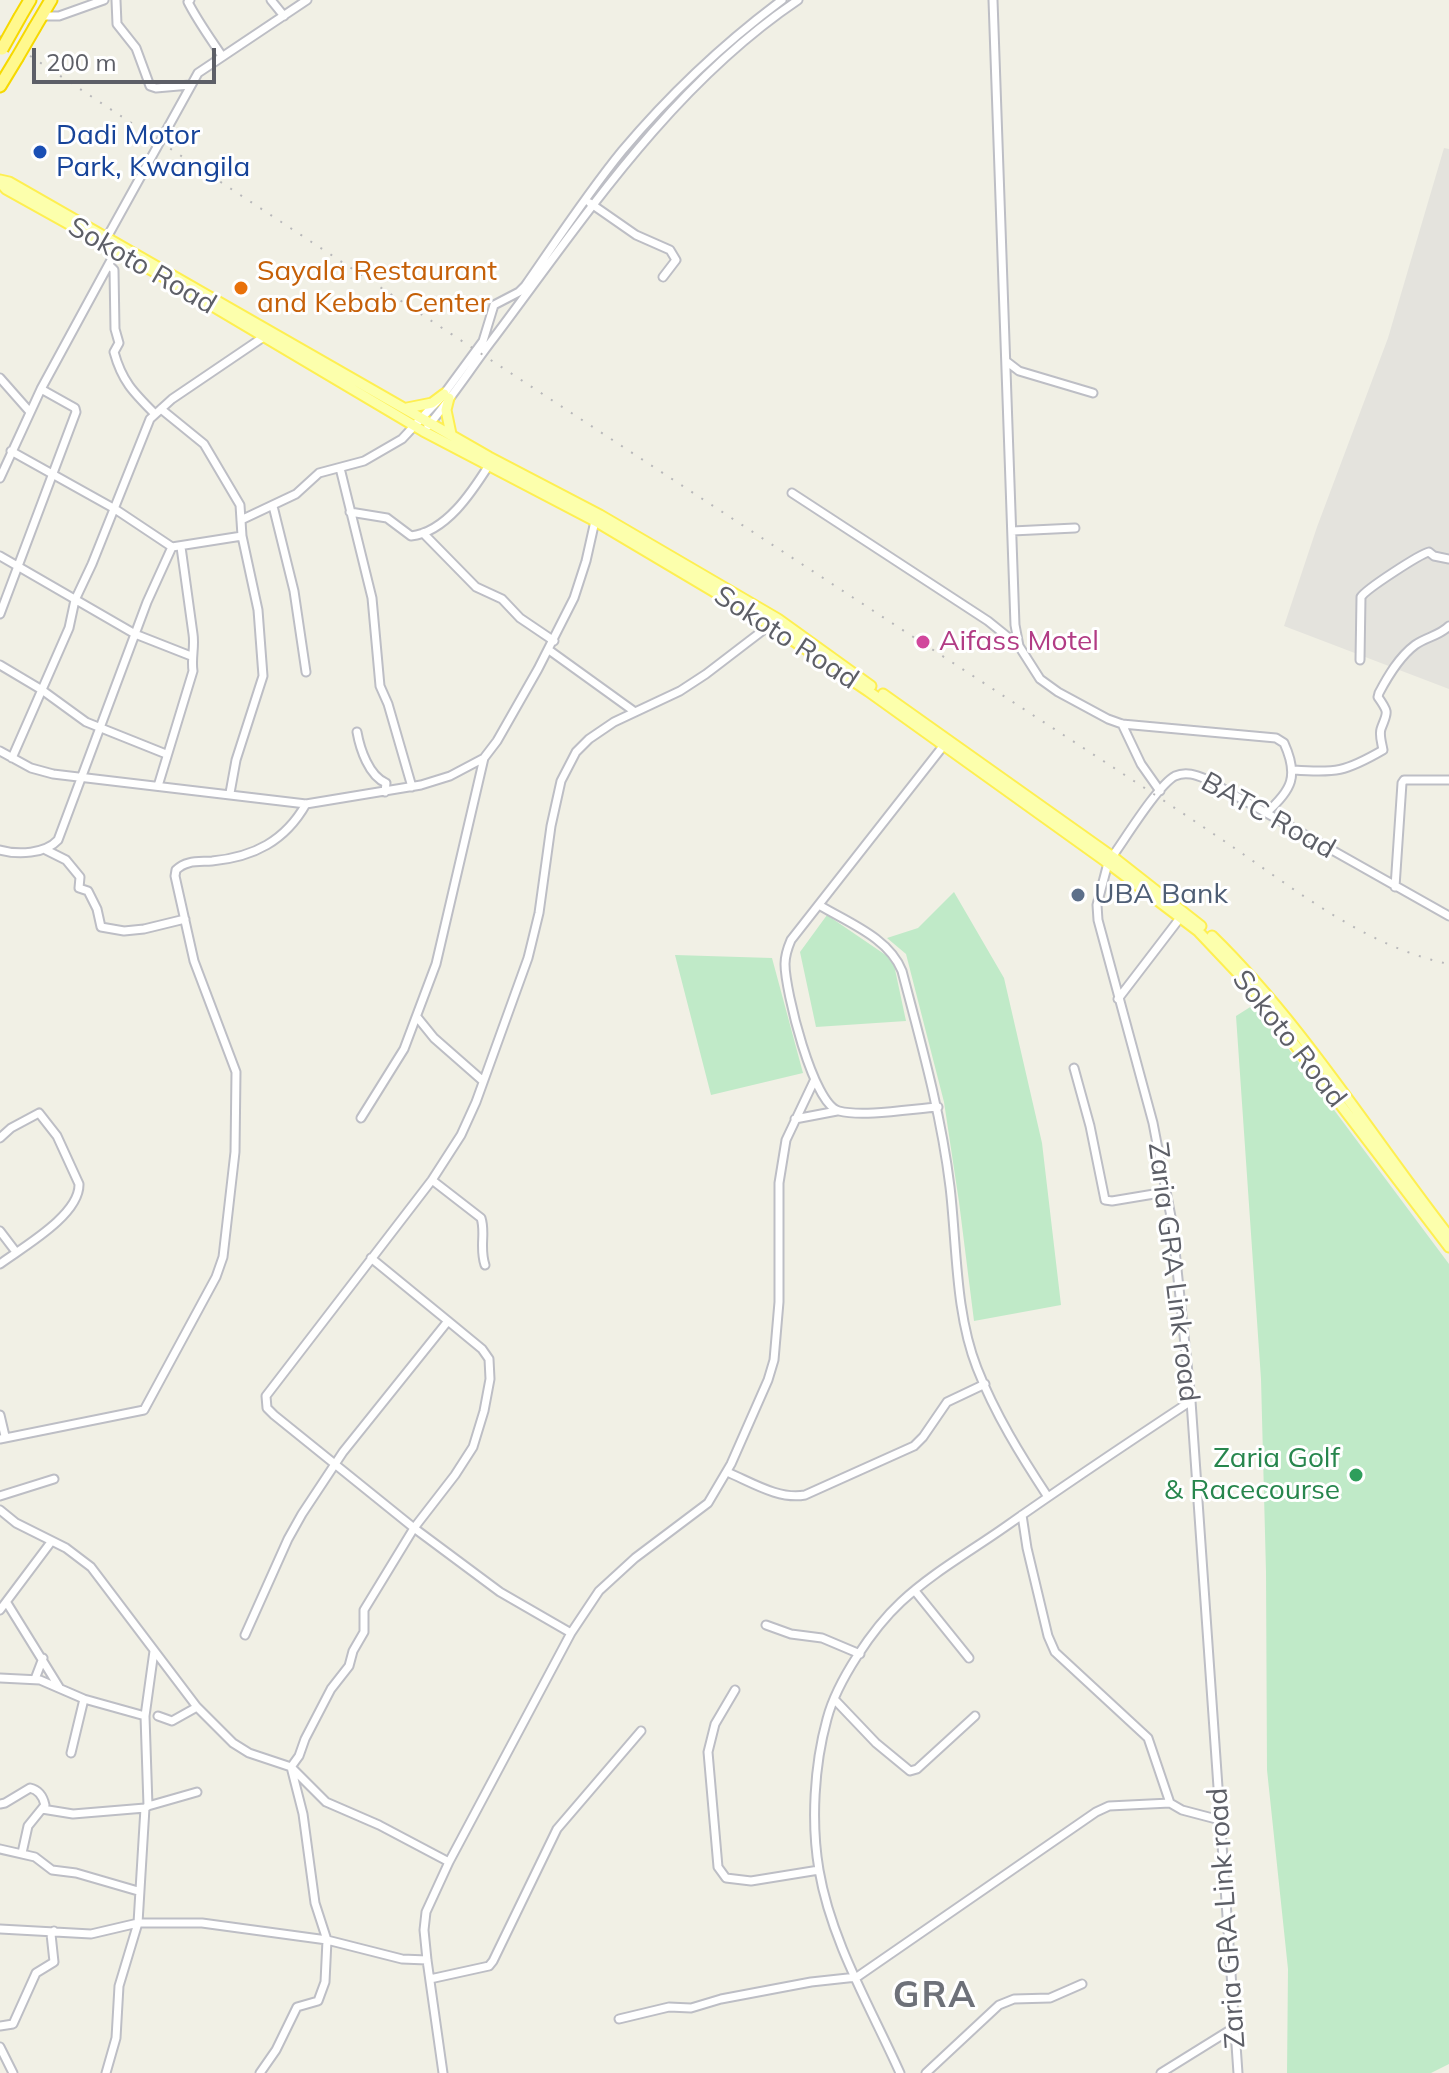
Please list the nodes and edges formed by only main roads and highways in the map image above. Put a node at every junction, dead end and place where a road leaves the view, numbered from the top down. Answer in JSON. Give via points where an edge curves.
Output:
{"nodes":[{"id":1,"x":30,"y":0,"type":"edge"},
{"id":2,"x":51,"y":0,"type":"edge"},
{"id":3,"x":1,"y":50,"type":"edge"},
{"id":4,"x":0,"y":86,"type":"edge"},
{"id":5,"x":0,"y":181,"type":"edge"},
{"id":6,"x":105,"y":240,"type":"junction"},
{"id":7,"x":407,"y":408,"type":"junction"},
{"id":8,"x":451,"y":434,"type":"junction"},
{"id":9,"x":1029,"y":802,"type":"junction"},
{"id":10,"x":1110,"y":860,"type":"junction"},
{"id":11,"x":1449,"y":1236,"type":"edge"},
{"id":12,"x":1449,"y":1247,"type":"edge"}],
"edges":[{"from":1,"to":3,"type":"highway","bridge":true},
{"from":2,"to":4,"type":"highway","bridge":true},
{"from":5,"to":6,"type":"main road","name":"Sokoto Road","via":[[6,189]]},
{"from":6,"to":7,"type":"main road","name":"Sokoto Road"},
{"from":6,"to":9,"type":"main road","name":"Sokoto Road","via":[[262,338],[595,521],[770,625]]},
{"from":7,"to":8,"type":"main road","name":"Sokoto Road"},
{"from":7,"to":8,"type":"main road","via":[[446,396]]},
{"from":8,"to":9,"type":"main road","name":"Sokoto Road","via":[[778,619]]},
{"from":9,"to":10,"type":"main road","name":"Sokoto Road"},
{"from":10,"to":11,"type":"main road","name":"Sokoto Road","via":[[1204,928],[1256,983]]},
{"from":10,"to":12,"type":"main road","name":"Sokoto Road","via":[[1198,931],[1250,986]]}]}
